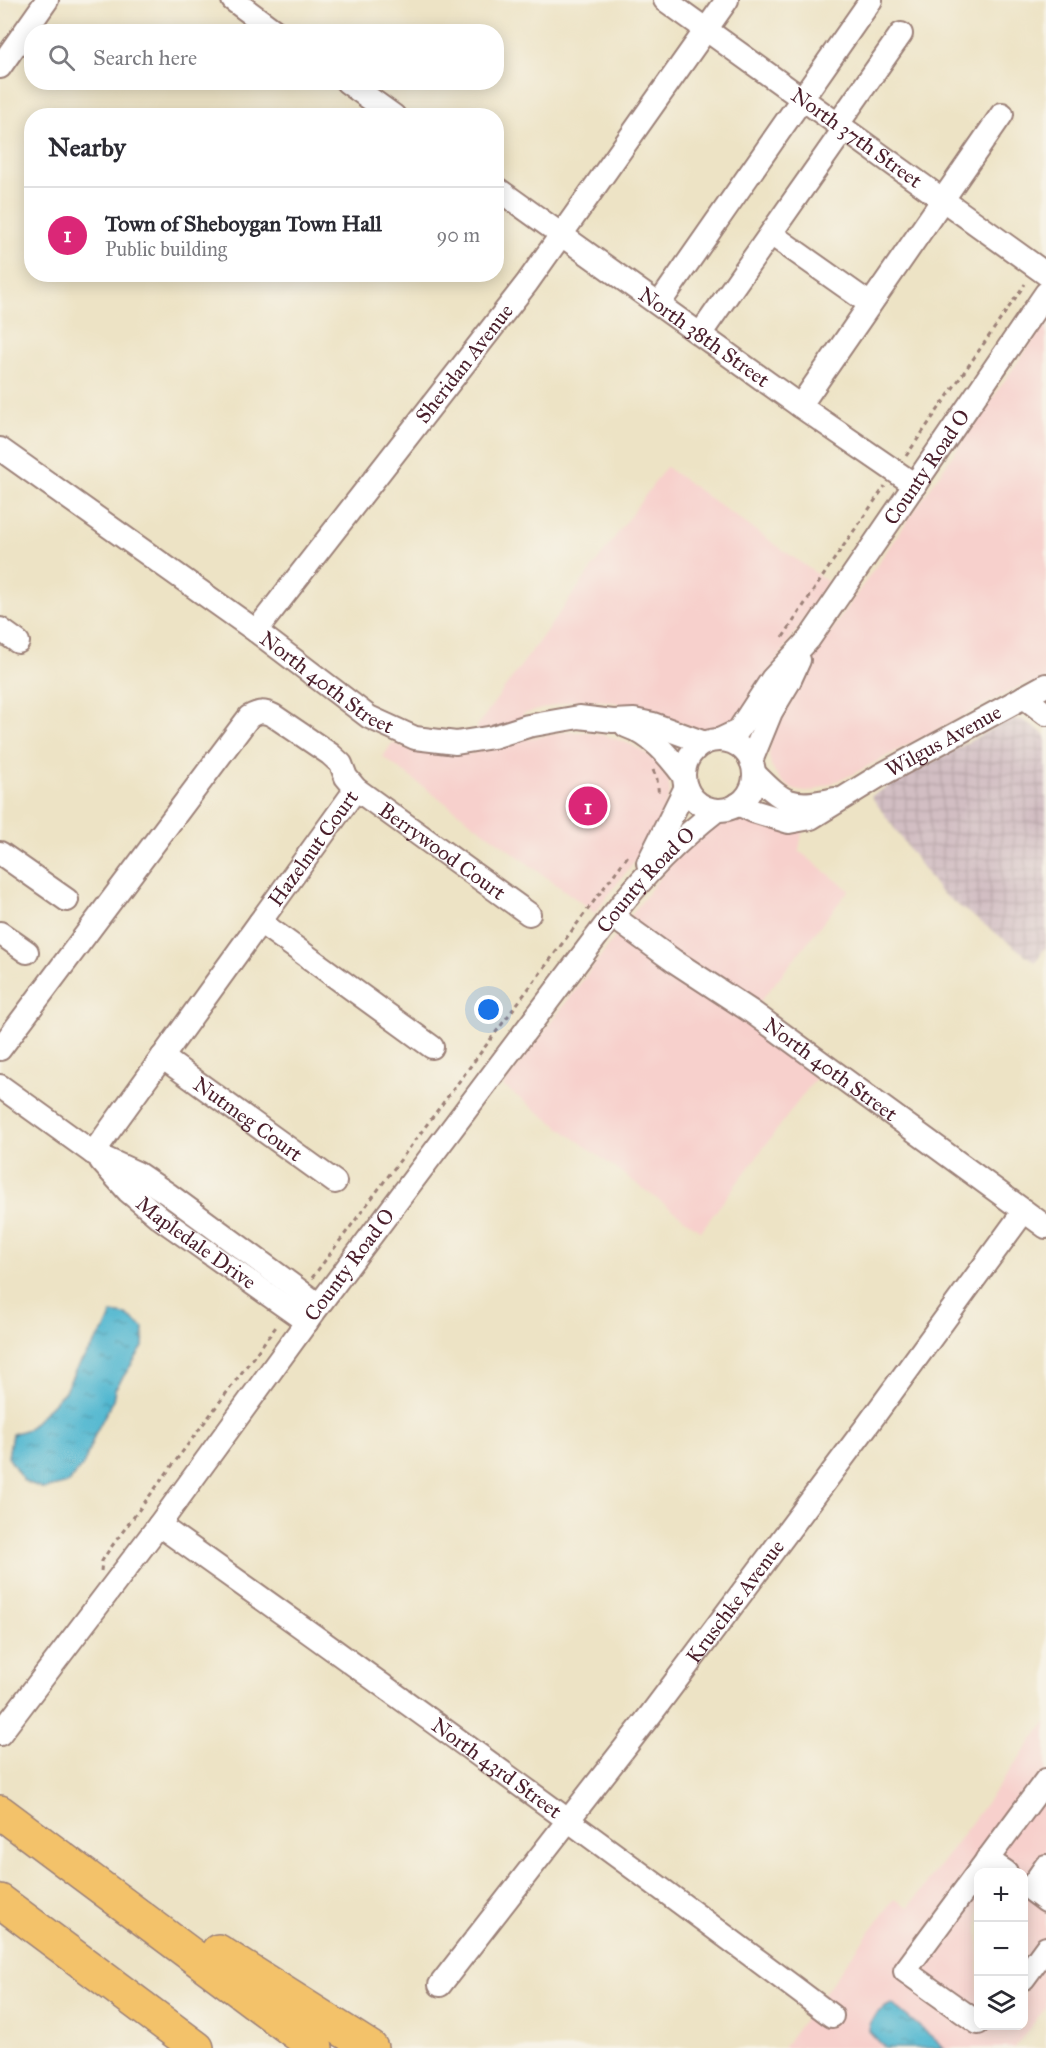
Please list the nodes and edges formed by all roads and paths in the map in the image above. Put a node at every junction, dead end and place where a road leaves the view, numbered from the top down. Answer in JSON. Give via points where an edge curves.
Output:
{"nodes":[{"id":1,"x":47,"y":0,"type":"edge"},
{"id":2,"x":233,"y":0,"type":"edge"},
{"id":3,"x":665,"y":0,"type":"edge"},
{"id":4,"x":727,"y":0,"type":"edge"},
{"id":5,"x":871,"y":0,"type":"edge"},
{"id":6,"x":30,"y":24,"type":"edge"},
{"id":7,"x":265,"y":24,"type":"edge"},
{"id":8,"x":706,"y":29,"type":"junction"},
{"id":9,"x":24,"y":33,"type":"edge"},
{"id":10,"x":901,"y":34,"type":"dead end"},
{"id":11,"x":0,"y":67,"type":"edge"},
{"id":12,"x":358,"y":90,"type":"edge"},
{"id":13,"x":802,"y":99,"type":"junction"},
{"id":14,"x":383,"y":108,"type":"edge"},
{"id":15,"x":1002,"y":114,"type":"dead end"},
{"id":16,"x":841,"y":127,"type":"junction"},
{"id":17,"x":504,"y":194,"type":"edge"},
{"id":18,"x":943,"y":200,"type":"junction"},
{"id":19,"x":771,"y":234,"type":"junction"},
{"id":20,"x":563,"y":235,"type":"junction"},
{"id":21,"x":1041,"y":271,"type":"edge"},
{"id":22,"x":1046,"y":293,"type":"edge"},
{"id":23,"x":659,"y":304,"type":"junction"},
{"id":24,"x":870,"y":304,"type":"junction"},
{"id":25,"x":701,"y":333,"type":"junction"},
{"id":26,"x":800,"y":406,"type":"junction"},
{"id":27,"x":0,"y":449,"type":"edge"},
{"id":28,"x":895,"y":471,"type":"junction"},
{"id":29,"x":915,"y":485,"type":"junction"},
{"id":30,"x":0,"y":629,"type":"edge"},
{"id":31,"x":256,"y":632,"type":"junction"},
{"id":32,"x":808,"y":639,"type":"junction"},
{"id":33,"x":18,"y":642,"type":"dead end"},
{"id":34,"x":780,"y":642,"type":"dead end"},
{"id":35,"x":1046,"y":686,"type":"edge"},
{"id":36,"x":1024,"y":697,"type":"junction"},
{"id":37,"x":1046,"y":714,"type":"edge"},
{"id":38,"x":613,"y":721,"type":"junction"},
{"id":39,"x":712,"y":742,"type":"junction"},
{"id":40,"x":664,"y":751,"type":"junction"},
{"id":41,"x":752,"y":767,"type":"junction"},
{"id":42,"x":685,"y":781,"type":"junction"},
{"id":43,"x":356,"y":789,"type":"junction"},
{"id":44,"x":842,"y":798,"type":"junction"},
{"id":45,"x":659,"y":801,"type":"dead end"},
{"id":46,"x":728,"y":807,"type":"junction"},
{"id":47,"x":633,"y":849,"type":"dead end"},
{"id":48,"x":0,"y":853,"type":"edge"},
{"id":49,"x":638,"y":883,"type":"junction"},
{"id":50,"x":68,"y":900,"type":"dead end"},
{"id":51,"x":529,"y":914,"type":"dead end"},
{"id":52,"x":612,"y":916,"type":"junction"},
{"id":53,"x":260,"y":922,"type":"junction"},
{"id":54,"x":0,"y":933,"type":"edge"},
{"id":55,"x":27,"y":952,"type":"dead end"},
{"id":56,"x":432,"y":1047,"type":"dead end"},
{"id":57,"x":0,"y":1049,"type":"edge"},
{"id":58,"x":162,"y":1057,"type":"junction"},
{"id":59,"x":0,"y":1086,"type":"edge"},
{"id":60,"x":93,"y":1153,"type":"junction"},
{"id":61,"x":335,"y":1182,"type":"dead end"},
{"id":62,"x":1024,"y":1211,"type":"junction"},
{"id":63,"x":1046,"y":1227,"type":"edge"},
{"id":64,"x":304,"y":1307,"type":"junction"},
{"id":65,"x":159,"y":1525,"type":"junction"},
{"id":66,"x":111,"y":1588,"type":"junction"},
{"id":67,"x":0,"y":1734,"type":"edge"},
{"id":68,"x":1046,"y":1780,"type":"edge"},
{"id":69,"x":6,"y":1816,"type":"edge"},
{"id":70,"x":568,"y":1821,"type":"junction"},
{"id":71,"x":987,"y":1859,"type":"junction"},
{"id":72,"x":1046,"y":1866,"type":"edge"},
{"id":73,"x":1000,"y":1868,"type":"edge"},
{"id":74,"x":1033,"y":1891,"type":"edge"},
{"id":75,"x":104,"y":1892,"type":"junction"},
{"id":76,"x":0,"y":1901,"type":"edge"},
{"id":77,"x":62,"y":1948,"type":"junction"},
{"id":78,"x":1046,"y":1948,"type":"edge"},
{"id":79,"x":1025,"y":1976,"type":"edge"},
{"id":80,"x":440,"y":1985,"type":"dead end"},
{"id":81,"x":832,"y":2016,"type":"dead end"},
{"id":82,"x":974,"y":2020,"type":"edge"},
{"id":83,"x":169,"y":2048,"type":"edge"},
{"id":84,"x":197,"y":2048,"type":"edge"},
{"id":85,"x":316,"y":2048,"type":"edge"},
{"id":86,"x":371,"y":2048,"type":"edge"}],
"edges":[{"from":1,"to":6,"type":"street"},
{"from":2,"to":7,"type":"street"},
{"from":3,"to":8,"type":"street","name":"North 37th Street"},
{"from":4,"to":8,"type":"street","name":"Sheridan Avenue"},
{"from":5,"to":13,"type":"street"},
{"from":8,"to":13,"type":"street","name":"North 37th Street"},
{"from":8,"to":20,"type":"street","name":"Sheridan Avenue"},
{"from":9,"to":11,"type":"street"},
{"from":10,"to":16,"type":"street"},
{"from":12,"to":14,"type":"street"},
{"from":13,"to":16,"type":"street","name":"North 37th Street"},
{"from":13,"to":23,"type":"street"},
{"from":15,"to":18,"type":"street"},
{"from":16,"to":18,"type":"street","name":"North 37th Street"},
{"from":16,"to":19,"type":"street"},
{"from":17,"to":20,"type":"street","name":"North 38th Street"},
{"from":18,"to":21,"type":"street","name":"North 37th Street"},
{"from":18,"to":24,"type":"street"},
{"from":19,"to":24,"type":"street"},
{"from":19,"to":25,"type":"street"},
{"from":20,"to":23,"type":"street","name":"North 38th Street"},
{"from":20,"to":31,"type":"street","name":"Sheridan Avenue"},
{"from":21,"to":28,"type":"path"},
{"from":22,"to":29,"type":"street","name":"County Road O"},
{"from":23,"to":25,"type":"street","name":"North 38th Street"},
{"from":24,"to":26,"type":"street"},
{"from":25,"to":26,"type":"street","name":"North 38th Street"},
{"from":26,"to":28,"type":"street","name":"North 38th Street"},
{"from":27,"to":31,"type":"street","name":"North 40th Street"},
{"from":28,"to":29,"type":"street","name":"North 38th Street"},
{"from":28,"to":34,"type":"path"},
{"from":29,"to":32,"type":"street","name":"County Road O"},
{"from":30,"to":33,"type":"street"},
{"from":31,"to":38,"type":"street","name":"North 40th Street","via":[[369,717],[415,738],[456,743],[579,717]]},
{"from":32,"to":39,"type":"street","name":"County Road O","via":[[772,679],[738,731]]},
{"from":32,"to":41,"type":"street","name":"County Road O","via":[[771,712]]},
{"from":35,"to":36,"type":"street","name":"Wilgus Avenue"},
{"from":36,"to":37,"type":"street"},
{"from":36,"to":44,"type":"street","name":"Wilgus Avenue"},
{"from":38,"to":39,"type":"street","name":"North 40th Street","via":[[653,724]]},
{"from":38,"to":40,"type":"street","via":[[633,728]]},
{"from":39,"to":41,"type":"street","via":[[738,746]]},
{"from":39,"to":42,"type":"street","via":[[696,748],[689,756]]},
{"from":40,"to":42,"type":"street"},
{"from":40,"to":45,"type":"path","via":[[649,765],[657,779]]},
{"from":41,"to":44,"type":"street","name":"Wilgus Avenue","via":[[772,792],[791,802],[813,804]]},
{"from":41,"to":46,"type":"street","via":[[752,785],[747,795]]},
{"from":42,"to":46,"type":"street","via":[[690,796],[698,803],[707,808]]},
{"from":42,"to":49,"type":"street"},
{"from":43,"to":51,"type":"street","name":"Berrywood Court"},
{"from":43,"to":53,"type":"street","name":"Hazelnut Court"},
{"from":43,"to":57,"type":"street","name":"Hazelnut Court","via":[[330,754],[274,716],[264,711],[249,717]]},
{"from":44,"to":46,"type":"street","name":"Wilgus Avenue","via":[[818,815],[796,822]]},
{"from":46,"to":49,"type":"street","name":"County Road O","via":[[683,837]]},
{"from":47,"to":64,"type":"path"},
{"from":48,"to":50,"type":"street"},
{"from":49,"to":52,"type":"street","name":"County Road O"},
{"from":52,"to":62,"type":"street","name":"North 40th Street","via":[[761,1018]]},
{"from":52,"to":64,"type":"street","name":"County Road O"},
{"from":53,"to":56,"type":"street"},
{"from":53,"to":58,"type":"street","name":"Hazelnut Court"},
{"from":54,"to":55,"type":"street"},
{"from":58,"to":60,"type":"street","name":"Hazelnut Court"},
{"from":58,"to":61,"type":"street","name":"Nutmeg Court"},
{"from":59,"to":60,"type":"street","name":"Mapledale Drive"},
{"from":60,"to":64,"type":"street","name":"Mapledale Drive","via":[[137,1173],[160,1189]]},
{"from":62,"to":63,"type":"street","name":"North 40th Street"},
{"from":62,"to":70,"type":"street","name":"Kruschke Avenue"},
{"from":64,"to":65,"type":"street","name":"County Road O"},
{"from":64,"to":66,"type":"path","via":[[109,1550],[100,1567]]},
{"from":65,"to":66,"type":"street","name":"County Road O"},
{"from":65,"to":70,"type":"street","name":"North 43rd Street"},
{"from":66,"to":67,"type":"street","name":"County Road O"},
{"from":68,"to":71,"type":"street"},
{"from":69,"to":75,"type":"highway"},
{"from":70,"to":80,"type":"street","name":"Kruschke Avenue"},
{"from":70,"to":81,"type":"street","name":"North 43rd Street"},
{"from":71,"to":73,"type":"street"},
{"from":71,"to":82,"type":"street","via":[[905,1971]]},
{"from":72,"to":74,"type":"street"},
{"from":75,"to":85,"type":"highway"},
{"from":75,"to":86,"type":"highway","via":[[213,1948]]},
{"from":76,"to":77,"type":"highway"},
{"from":77,"to":83,"type":"highway"},
{"from":77,"to":84,"type":"highway"},
{"from":78,"to":79,"type":"street"}]}
